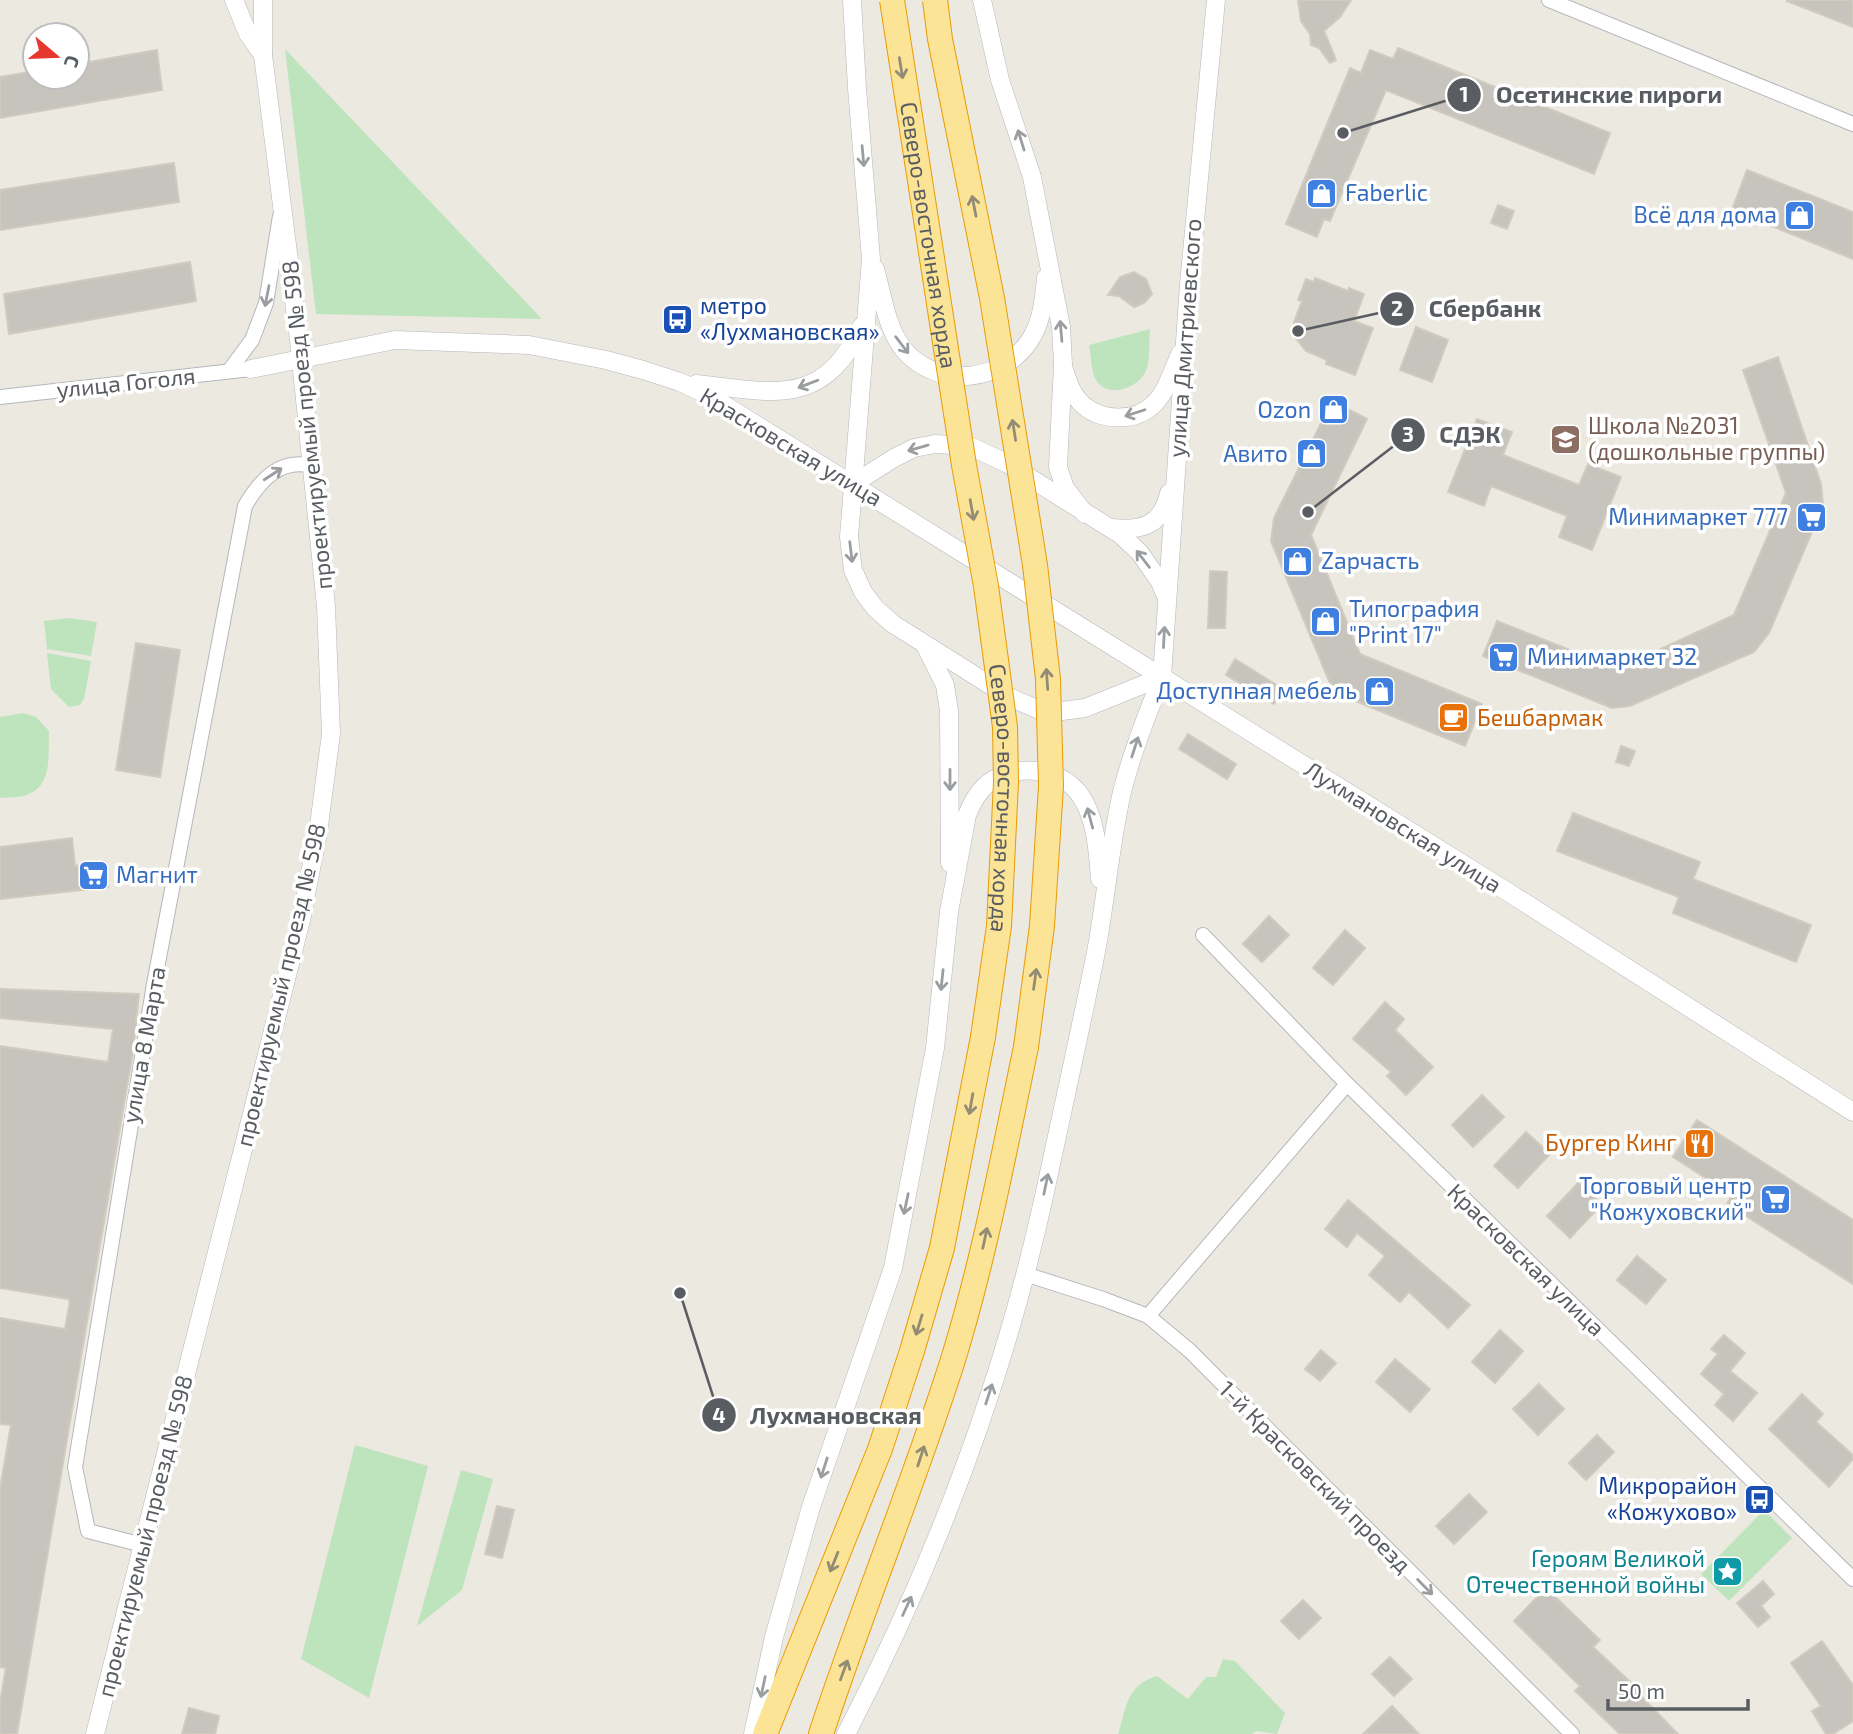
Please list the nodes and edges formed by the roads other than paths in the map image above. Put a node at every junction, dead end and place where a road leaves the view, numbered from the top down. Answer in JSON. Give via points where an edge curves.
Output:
{"nodes":[{"id":1,"x":234,"y":0,"type":"edge"},
{"id":2,"x":263,"y":0,"type":"edge"},
{"id":3,"x":852,"y":0,"type":"edge"},
{"id":4,"x":892,"y":0,"type":"edge"},
{"id":5,"x":935,"y":0,"type":"edge"},
{"id":6,"x":982,"y":0,"type":"edge"},
{"id":7,"x":1216,"y":0,"type":"edge"},
{"id":8,"x":1549,"y":0,"type":"edge"},
{"id":9,"x":263,"y":55,"type":"junction"},
{"id":10,"x":1853,"y":124,"type":"edge"},
{"id":11,"x":282,"y":204,"type":"junction"},
{"id":12,"x":1049,"y":254,"type":"junction"},
{"id":13,"x":872,"y":259,"type":"junction"},
{"id":14,"x":867,"y":317,"type":"junction"},
{"id":15,"x":1185,"y":341,"type":"junction"},
{"id":16,"x":301,"y":360,"type":"junction"},
{"id":17,"x":1063,"y":364,"type":"junction"},
{"id":18,"x":251,"y":369,"type":"joint"},
{"id":19,"x":229,"y":371,"type":"junction"},
{"id":20,"x":680,"y":382,"type":"junction"},
{"id":21,"x":0,"y":397,"type":"edge"},
{"id":22,"x":312,"y":466,"type":"junction"},
{"id":23,"x":1175,"y":469,"type":"junction"},
{"id":24,"x":853,"y":484,"type":"junction"},
{"id":25,"x":1085,"y":513,"type":"junction"},
{"id":26,"x":1110,"y":528,"type":"junction"},
{"id":27,"x":950,"y":545,"type":"joint"},
{"id":28,"x":1166,"y":598,"type":"junction"},
{"id":29,"x":926,"y":646,"type":"junction"},
{"id":30,"x":1162,"y":677,"type":"junction"},
{"id":31,"x":1102,"y":910,"type":"junction"},
{"id":32,"x":949,"y":912,"type":"junction"},
{"id":33,"x":1203,"y":935,"type":"dead end"},
{"id":34,"x":1347,"y":1084,"type":"junction"},
{"id":35,"x":1853,"y":1112,"type":"edge"},
{"id":36,"x":1024,"y":1274,"type":"junction"},
{"id":37,"x":1148,"y":1316,"type":"junction"},
{"id":38,"x":143,"y":1545,"type":"junction"},
{"id":39,"x":1853,"y":1579,"type":"edge"},
{"id":40,"x":95,"y":1734,"type":"edge"},
{"id":41,"x":753,"y":1734,"type":"edge"},
{"id":42,"x":765,"y":1734,"type":"edge"},
{"id":43,"x":821,"y":1734,"type":"edge"},
{"id":44,"x":846,"y":1734,"type":"edge"},
{"id":45,"x":1572,"y":1734,"type":"edge"}],
"edges":[{"from":1,"to":9,"type":"street"},
{"from":2,"to":9,"type":"street","name":"проектируемый проезд № 598"},
{"from":3,"to":13,"type":"street","one_way":true},
{"from":4,"to":42,"type":"highway","name":"Северо-восточная хорда","one_way":true,"bridge":true,"via":[[1005,727],[999,926],[983,1037],[942,1248],[880,1449]]},
{"from":43,"to":5,"type":"highway","name":"Северо-восточная хорда","one_way":true,"bridge":true,"via":[[917,1467],[981,1258],[1026,1047],[1042,926],[1051,786],[1048,679],[1035,565],[992,298]]},
{"from":12,"to":6,"type":"street","one_way":true},
{"from":7,"to":15,"type":"street","name":"улица Дмитриевского"},
{"from":8,"to":10,"type":"street"},
{"from":9,"to":11,"type":"street","name":"проектируемый проезд № 598"},
{"from":11,"to":16,"type":"street","name":"проектируемый проезд № 598"},
{"from":11,"to":19,"type":"street","one_way":true,"via":[[266,303],[252,340]]},
{"from":13,"to":12,"type":"street","one_way":true,"via":[[891,326],[905,352],[930,369],[971,376],[999,369],[1030,341],[1041,315]]},
{"from":17,"to":12,"type":"street","one_way":true},
{"from":13,"to":14,"type":"street"},
{"from":14,"to":20,"type":"street","one_way":true,"via":[[843,361],[824,378],[802,387],[761,390]]},
{"from":14,"to":24,"type":"street"},
{"from":15,"to":17,"type":"street","one_way":true,"via":[[1161,395],[1154,404],[1128,417],[1088,409],[1074,394]]},
{"from":15,"to":23,"type":"street","name":"улица Дмитриевского"},
{"from":16,"to":18,"type":"street","name":"Красковская улица"},
{"from":16,"to":20,"type":"street","name":"Красковская улица","via":[[395,340],[529,345],[606,360]]},
{"from":16,"to":22,"type":"street","name":"проектируемый проезд № 598"},
{"from":17,"to":25,"type":"street","via":[[1058,467],[1065,488]]},
{"from":18,"to":19,"type":"street","name":"улица Гоголя"},
{"from":19,"to":21,"type":"street","name":"улица Гоголя"},
{"from":20,"to":24,"type":"street","name":"Красковская улица","via":[[733,408]]},
{"from":22,"to":38,"type":"street","name":"проектируемый проезд № 598","via":[[326,606],[331,734],[318,834],[292,958]]},
{"from":38,"to":22,"type":"street","name":"улица 8 Марта","one_way":true,"via":[[88,1531],[75,1467],[154,984],[245,506],[268,476],[297,462]]},
{"from":23,"to":26,"type":"street","via":[[1167,501],[1152,523],[1132,530]]},
{"from":23,"to":28,"type":"street","name":"улица Дмитриевского"},
{"from":25,"to":24,"type":"street","one_way":true,"via":[[988,453],[952,443],[911,449]]},
{"from":24,"to":27,"type":"street","name":"Красковская улица"},
{"from":24,"to":29,"type":"street","one_way":true,"via":[[853,570],[875,608]]},
{"from":25,"to":26,"type":"street"},
{"from":28,"to":26,"type":"street","one_way":true,"via":[[1140,553]]},
{"from":27,"to":30,"type":"street","name":"Лухмановская улица"},
{"from":30,"to":28,"type":"street","name":"улица Дмитриевского","one_way":true},
{"from":29,"to":30,"type":"street","via":[[1009,698],[1037,709],[1084,708]]},
{"from":29,"to":32,"type":"street","one_way":true,"via":[[945,685],[949,711]]},
{"from":31,"to":30,"type":"street","name":"улица Дмитриевского","one_way":true,"via":[[1130,763]]},
{"from":30,"to":35,"type":"street","name":"Лухмановская улица"},
{"from":31,"to":32,"type":"street","one_way":true,"via":[[1099,860],[1087,805],[1056,776],[1026,770],[998,778],[973,801]]},
{"from":36,"to":31,"type":"street","one_way":true,"via":[[1045,1193]]},
{"from":32,"to":41,"type":"street","one_way":true,"via":[[935,1048],[893,1268],[811,1507],[774,1637]]},
{"from":33,"to":34,"type":"street","name":"Красковская улица"},
{"from":34,"to":37,"type":"street"},
{"from":34,"to":39,"type":"street","name":"Красковская улица"},
{"from":36,"to":37,"type":"street","name":"1-й Красковский проезд"},
{"from":44,"to":36,"type":"street","one_way":true,"via":[[924,1569],[966,1462]]},
{"from":37,"to":45,"type":"street","name":"1-й Красковский проезд","one_way":true,"via":[[1190,1351]]},
{"from":38,"to":40,"type":"street","name":"проектируемый проезд № 598"}]}
